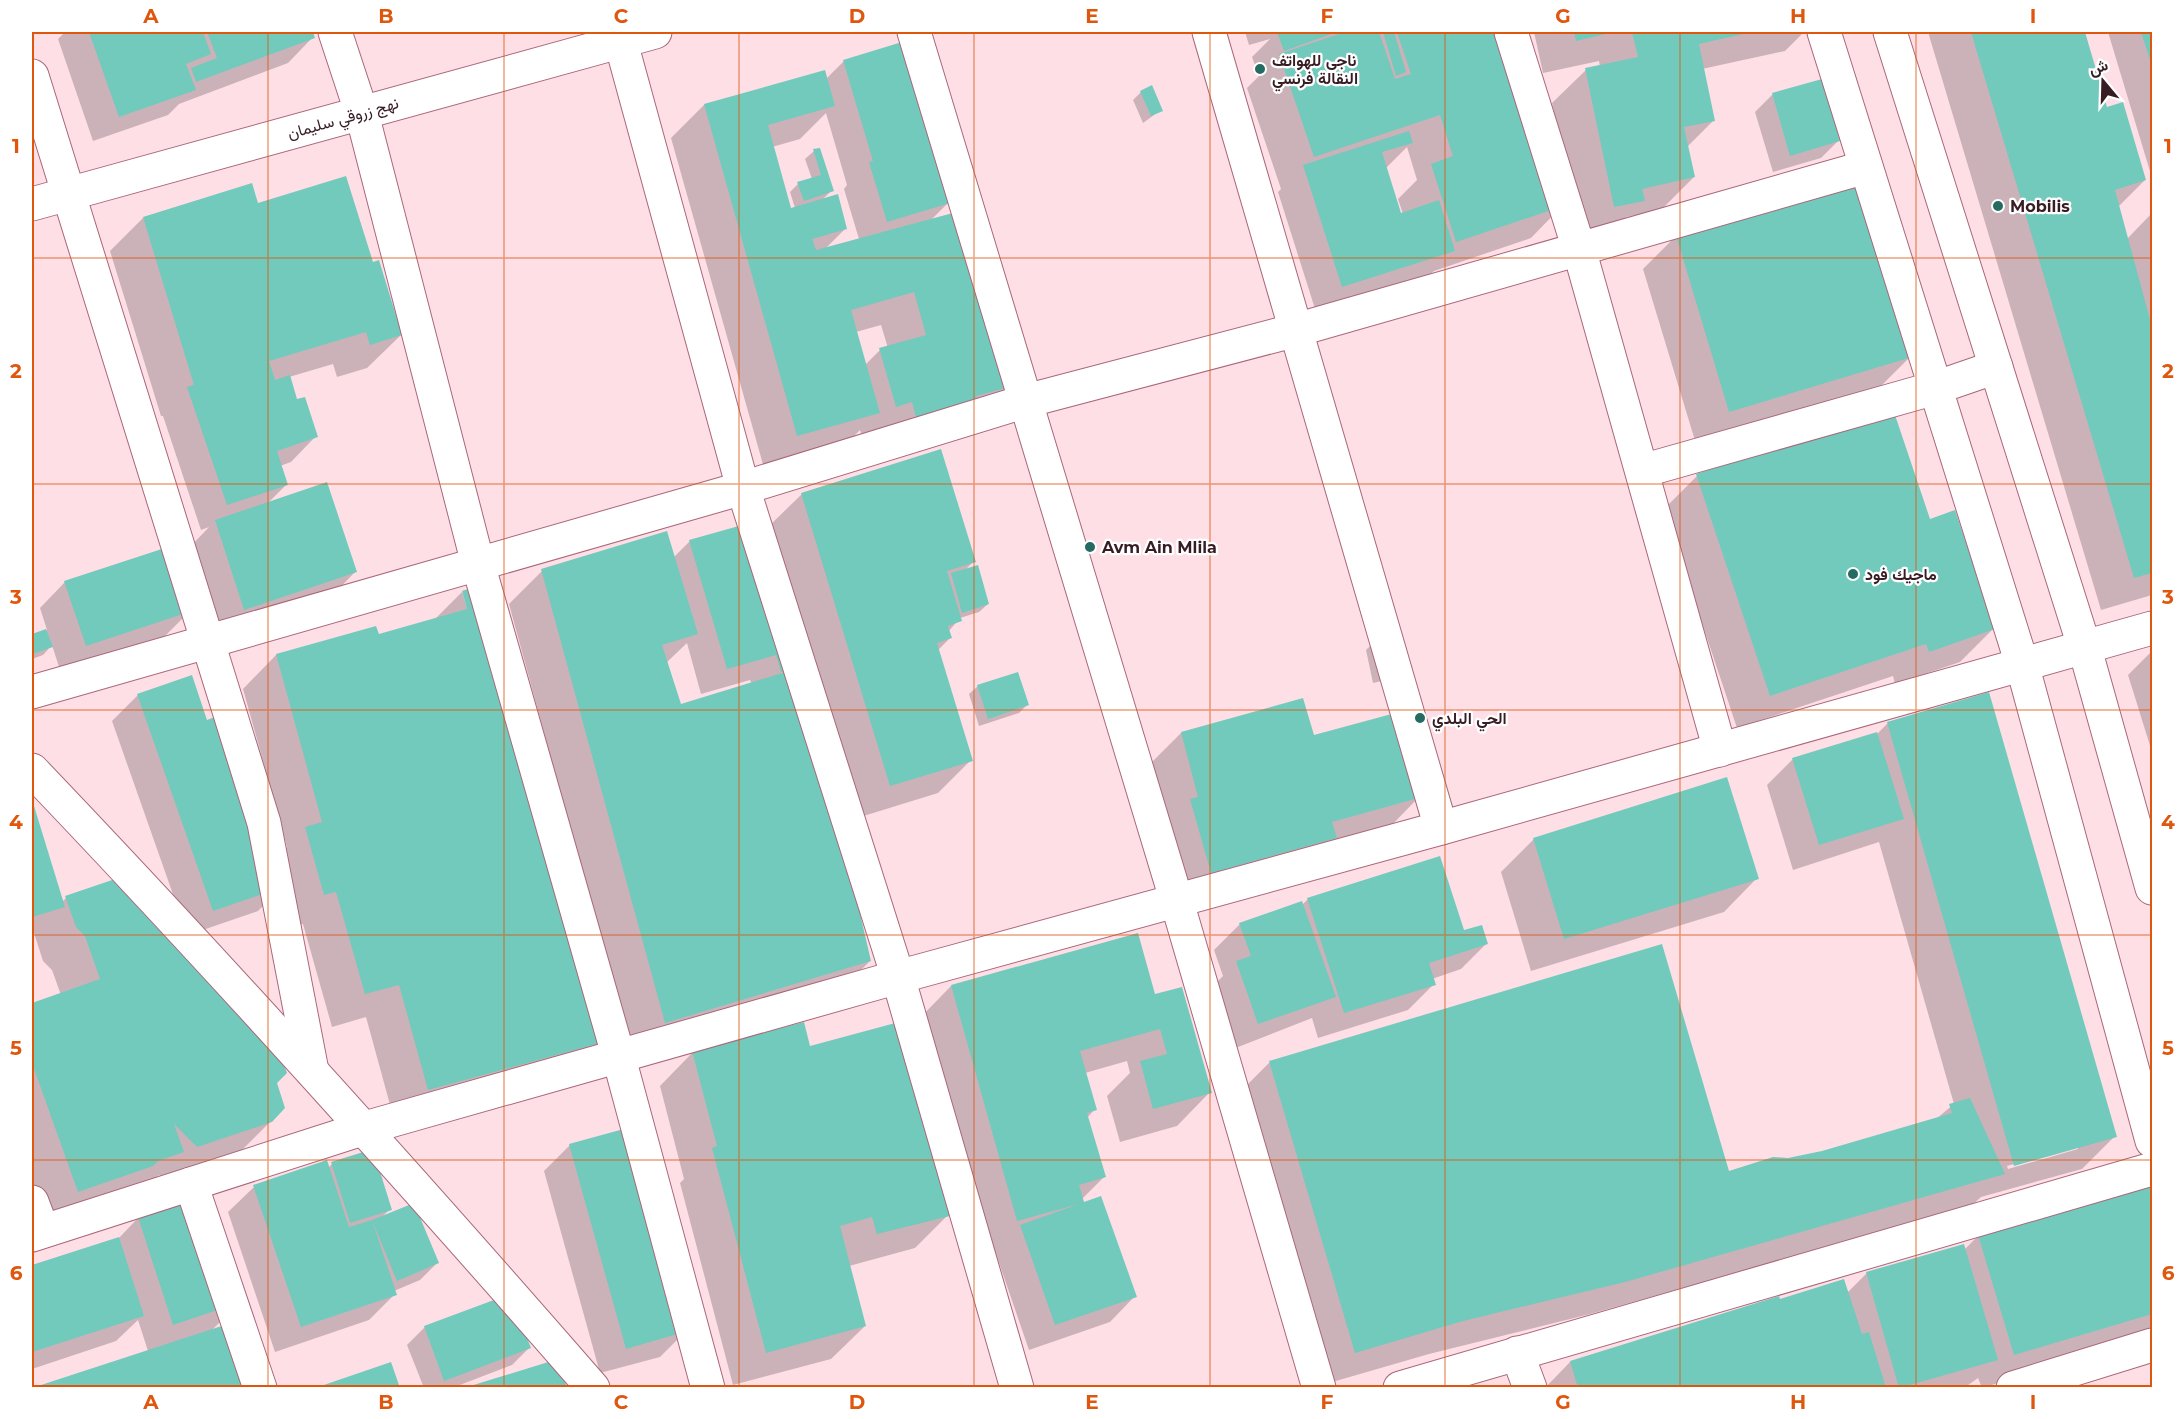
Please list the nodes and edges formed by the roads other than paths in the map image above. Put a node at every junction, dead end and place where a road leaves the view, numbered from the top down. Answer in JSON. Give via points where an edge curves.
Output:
{"nodes":[{"id":1,"x":335,"y":32,"type":"edge"},
{"id":2,"x":654,"y":32,"type":"edge"},
{"id":3,"x":914,"y":32,"type":"edge"},
{"id":4,"x":1209,"y":32,"type":"edge"},
{"id":5,"x":1511,"y":32,"type":"edge"},
{"id":6,"x":1824,"y":32,"type":"edge"},
{"id":7,"x":1890,"y":32,"type":"edge"},
{"id":8,"x":620,"y":39,"type":"junction"},
{"id":9,"x":32,"y":76,"type":"edge"},
{"id":10,"x":362,"y":114,"type":"junction"},
{"id":11,"x":1866,"y":166,"type":"junction"},
{"id":12,"x":69,"y":195,"type":"junction"},
{"id":13,"x":32,"y":204,"type":"edge"},
{"id":14,"x":1579,"y":249,"type":"junction"},
{"id":15,"x":1296,"y":330,"type":"junction"},
{"id":16,"x":1996,"y":368,"type":"junction"},
{"id":17,"x":1935,"y":388,"type":"junction"},
{"id":18,"x":1026,"y":401,"type":"junction"},
{"id":19,"x":1642,"y":471,"type":"junction"},
{"id":20,"x":743,"y":488,"type":"junction"},
{"id":21,"x":478,"y":564,"type":"junction"},
{"id":22,"x":2152,"y":628,"type":"edge"},
{"id":23,"x":209,"y":641,"type":"junction"},
{"id":24,"x":2085,"y":649,"type":"junction"},
{"id":25,"x":2022,"y":664,"type":"junction"},
{"id":26,"x":32,"y":692,"type":"edge"},
{"id":27,"x":1720,"y":750,"type":"junction"},
{"id":28,"x":32,"y":770,"type":"edge"},
{"id":29,"x":1441,"y":828,"type":"junction"},
{"id":30,"x":2152,"y":888,"type":"edge"},
{"id":31,"x":1177,"y":902,"type":"junction"},
{"id":32,"x":898,"y":977,"type":"junction"},
{"id":33,"x":619,"y":1058,"type":"junction"},
{"id":34,"x":312,"y":1071,"type":"junction"},
{"id":35,"x":365,"y":1128,"type":"junction"},
{"id":36,"x":2152,"y":1141,"type":"edge"},
{"id":37,"x":2152,"y":1169,"type":"edge"},
{"id":38,"x":191,"y":1184,"type":"junction"},
{"id":39,"x":35,"y":1223,"type":"edge"},
{"id":40,"x":2152,"y":1345,"type":"edge"},
{"id":41,"x":1517,"y":1353,"type":"junction"},
{"id":42,"x":260,"y":1388,"type":"edge"},
{"id":43,"x":593,"y":1388,"type":"edge"},
{"id":44,"x":708,"y":1388,"type":"edge"},
{"id":45,"x":1017,"y":1388,"type":"edge"},
{"id":46,"x":1318,"y":1388,"type":"edge"},
{"id":47,"x":1400,"y":1388,"type":"edge"},
{"id":48,"x":1530,"y":1388,"type":"edge"},
{"id":49,"x":2013,"y":1388,"type":"edge"}],
"edges":[{"from":1,"to":10,"type":"street"},
{"from":2,"to":8,"type":"street","name":"نهج زروقي سليمان"},
{"from":3,"to":18,"type":"street"},
{"from":4,"to":15,"type":"street"},
{"from":5,"to":14,"type":"street"},
{"from":6,"to":11,"type":"street"},
{"from":7,"to":16,"type":"street"},
{"from":8,"to":10,"type":"street","name":"نهج زروقي سليمان"},
{"from":8,"to":20,"type":"street"},
{"from":9,"to":12,"type":"street"},
{"from":10,"to":12,"type":"street","name":"نهج زروقي سليمان"},
{"from":10,"to":21,"type":"street"},
{"from":11,"to":14,"type":"street"},
{"from":11,"to":17,"type":"street"},
{"from":12,"to":13,"type":"street","name":"نهج زروقي سليمان"},
{"from":12,"to":23,"type":"street"},
{"from":14,"to":15,"type":"street"},
{"from":14,"to":19,"type":"street"},
{"from":15,"to":18,"type":"street"},
{"from":15,"to":29,"type":"street"},
{"from":16,"to":17,"type":"street"},
{"from":16,"to":24,"type":"street"},
{"from":17,"to":19,"type":"street"},
{"from":17,"to":25,"type":"street"},
{"from":18,"to":20,"type":"street"},
{"from":18,"to":31,"type":"street"},
{"from":19,"to":27,"type":"street"},
{"from":20,"to":21,"type":"street"},
{"from":20,"to":32,"type":"street"},
{"from":21,"to":23,"type":"street"},
{"from":21,"to":33,"type":"street"},
{"from":22,"to":24,"type":"street"},
{"from":23,"to":26,"type":"street"},
{"from":23,"to":34,"type":"street","via":[[264,823]]},
{"from":24,"to":25,"type":"street"},
{"from":24,"to":30,"type":"street"},
{"from":25,"to":27,"type":"street"},
{"from":25,"to":36,"type":"street"},
{"from":27,"to":29,"type":"street"},
{"from":28,"to":34,"type":"street"},
{"from":29,"to":31,"type":"street"},
{"from":31,"to":32,"type":"street"},
{"from":31,"to":46,"type":"street"},
{"from":32,"to":33,"type":"street"},
{"from":32,"to":45,"type":"street"},
{"from":33,"to":35,"type":"street"},
{"from":33,"to":44,"type":"street"},
{"from":34,"to":35,"type":"street"},
{"from":35,"to":38,"type":"street"},
{"from":35,"to":43,"type":"street"},
{"from":37,"to":41,"type":"street"},
{"from":38,"to":39,"type":"street"},
{"from":38,"to":42,"type":"street"},
{"from":40,"to":49,"type":"street"},
{"from":41,"to":47,"type":"street"},
{"from":41,"to":48,"type":"street"}]}
